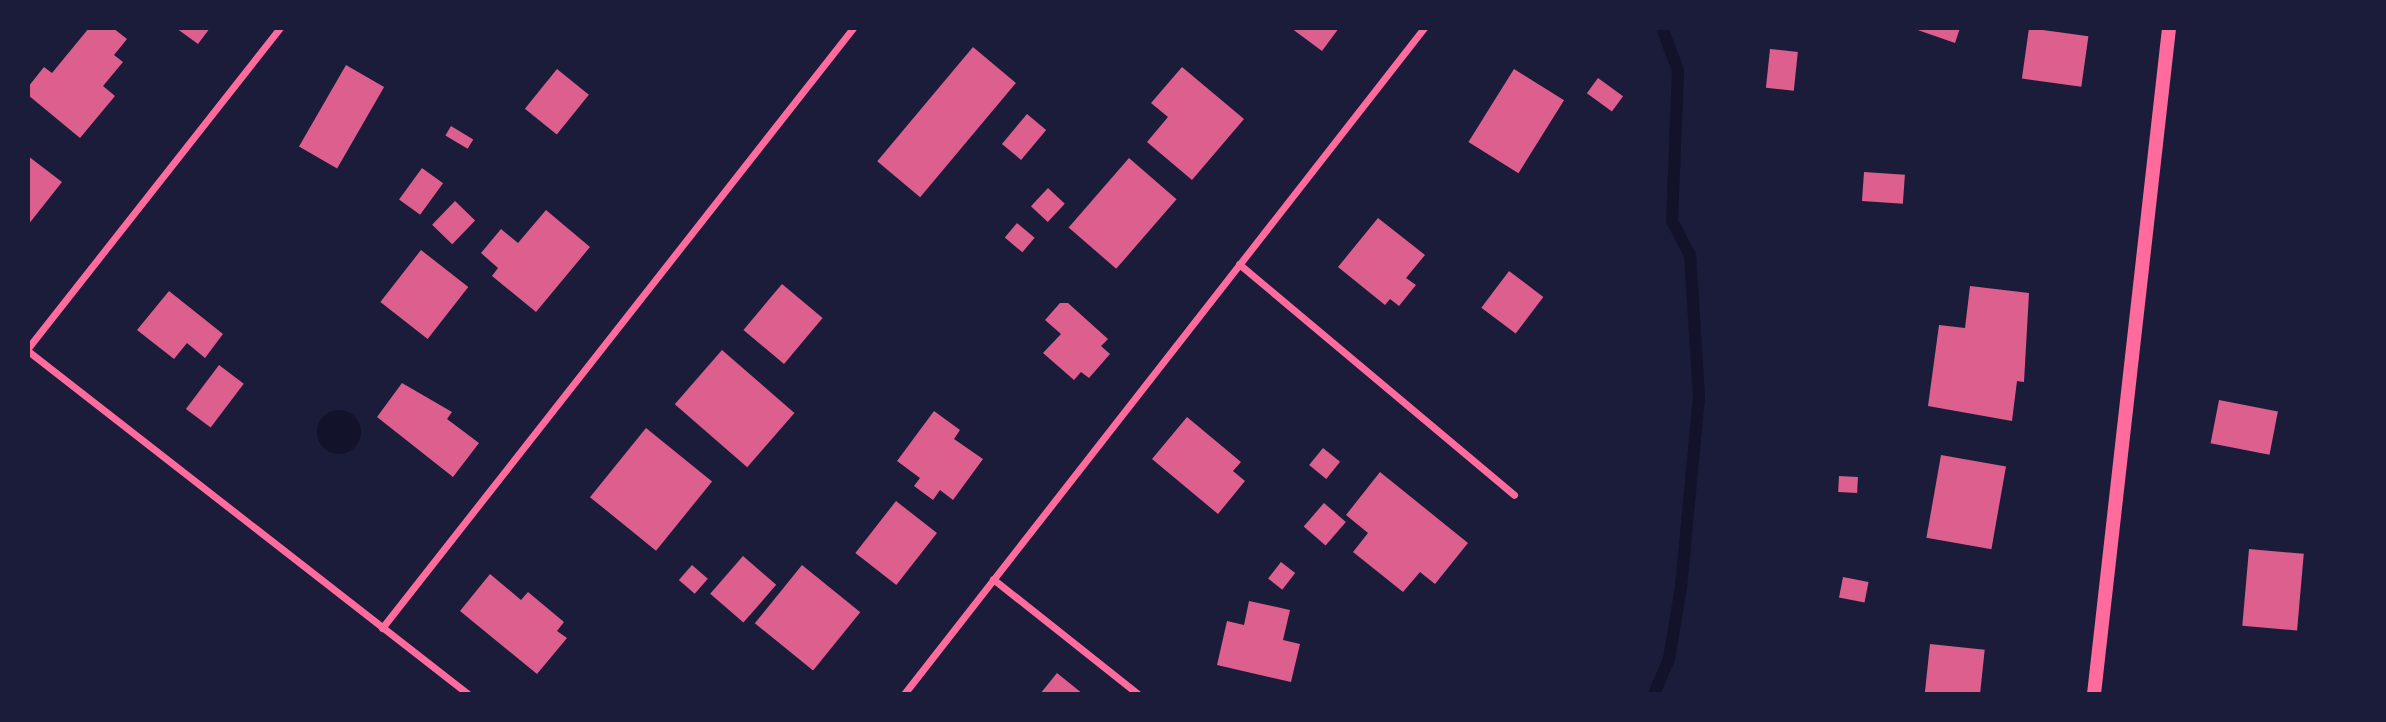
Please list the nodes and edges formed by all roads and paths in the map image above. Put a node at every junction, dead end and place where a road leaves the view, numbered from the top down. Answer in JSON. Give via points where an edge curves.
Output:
{"nodes":[{"id":1,"x":280,"y":28,"type":"edge"},
{"id":2,"x":853,"y":28,"type":"edge"},
{"id":3,"x":1424,"y":28,"type":"edge"},
{"id":4,"x":2169,"y":28,"type":"edge"},
{"id":5,"x":1239,"y":264,"type":"junction"},
{"id":6,"x":28,"y":350,"type":"edge"},
{"id":7,"x":1514,"y":495,"type":"dead end"},
{"id":8,"x":993,"y":579,"type":"junction"},
{"id":9,"x":383,"y":628,"type":"junction"},
{"id":10,"x":468,"y":694,"type":"edge"},
{"id":11,"x":904,"y":694,"type":"edge"},
{"id":12,"x":1138,"y":694,"type":"edge"},
{"id":13,"x":2094,"y":694,"type":"edge"}],
"edges":[{"from":1,"to":6,"type":"street"},
{"from":2,"to":9,"type":"street"},
{"from":3,"to":5,"type":"street"},
{"from":4,"to":13,"type":"main road"},
{"from":5,"to":7,"type":"street"},
{"from":5,"to":8,"type":"street"},
{"from":6,"to":9,"type":"street"},
{"from":8,"to":11,"type":"street"},
{"from":8,"to":12,"type":"street"},
{"from":9,"to":10,"type":"street"}]}
